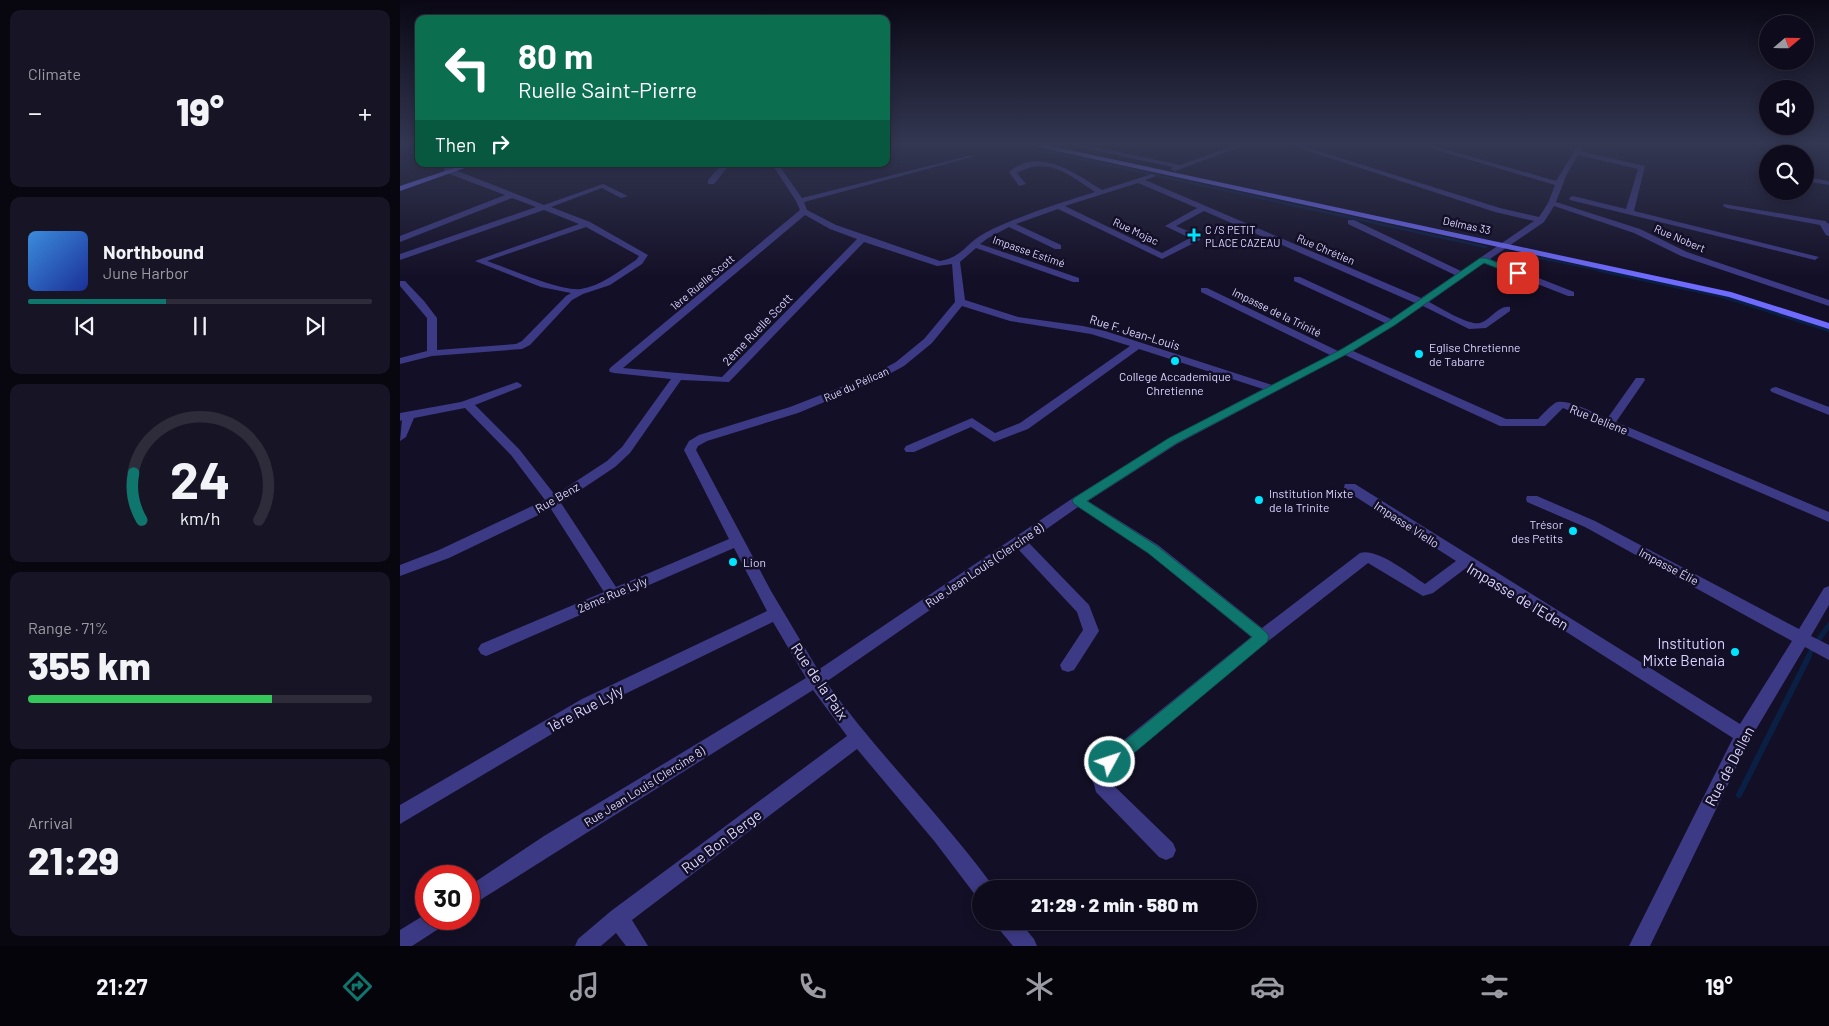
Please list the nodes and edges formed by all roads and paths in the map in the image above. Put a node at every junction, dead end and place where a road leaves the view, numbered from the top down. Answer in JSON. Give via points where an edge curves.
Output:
{"nodes":[{"id":1,"x":499,"y":189,"type":"edge"},
{"id":2,"x":592,"y":189,"type":"edge"},
{"id":3,"x":608,"y":189,"type":"edge"},
{"id":4,"x":792,"y":189,"type":"edge"},
{"id":5,"x":845,"y":189,"type":"edge"},
{"id":6,"x":1095,"y":189,"type":"edge"},
{"id":7,"x":1109,"y":189,"type":"edge"},
{"id":8,"x":1158,"y":189,"type":"edge"},
{"id":9,"x":1264,"y":189,"type":"edge"},
{"id":10,"x":1432,"y":189,"type":"edge"},
{"id":11,"x":1556,"y":189,"type":"edge"},
{"id":12,"x":1636,"y":189,"type":"edge"},
{"id":13,"x":1100,"y":192,"type":"junction"},
{"id":14,"x":514,"y":195,"type":"junction"},
{"id":15,"x":624,"y":196,"type":"dead end"},
{"id":16,"x":1573,"y":198,"type":"dead end"},
{"id":17,"x":800,"y":201,"type":"junction"},
{"id":18,"x":1552,"y":203,"type":"junction"},
{"id":19,"x":544,"y":206,"type":"junction"},
{"id":20,"x":1058,"y":206,"type":"junction"},
{"id":21,"x":1727,"y":206,"type":"dead end"},
{"id":22,"x":1202,"y":209,"type":"junction"},
{"id":23,"x":804,"y":211,"type":"junction"},
{"id":24,"x":1631,"y":212,"type":"junction"},
{"id":25,"x":1541,"y":220,"type":"junction"},
{"id":26,"x":1351,"y":222,"type":"dead end"},
{"id":27,"x":587,"y":224,"type":"junction"},
{"id":28,"x":1010,"y":224,"type":"junction"},
{"id":29,"x":1829,"y":233,"type":"edge"},
{"id":30,"x":864,"y":237,"type":"junction"},
{"id":31,"x":400,"y":238,"type":"edge"},
{"id":32,"x":1508,"y":244,"type":"junction"},
{"id":33,"x":974,"y":245,"type":"junction"},
{"id":34,"x":1058,"y":247,"type":"dead end"},
{"id":35,"x":400,"y":257,"type":"edge"},
{"id":36,"x":1815,"y":257,"type":"dead end"},
{"id":37,"x":1483,"y":260,"type":"junction"},
{"id":38,"x":956,"y":261,"type":"junction"},
{"id":39,"x":1460,"y":274,"type":"junction"},
{"id":40,"x":1298,"y":279,"type":"dead end"},
{"id":41,"x":1076,"y":280,"type":"dead end"},
{"id":42,"x":402,"y":283,"type":"dead end"},
{"id":43,"x":1204,"y":290,"type":"dead end"},
{"id":44,"x":580,"y":292,"type":"junction"},
{"id":45,"x":1571,"y":294,"type":"dead end"},
{"id":46,"x":960,"y":302,"type":"junction"},
{"id":47,"x":1422,"y":302,"type":"junction"},
{"id":48,"x":1829,"y":303,"type":"edge"},
{"id":49,"x":1507,"y":309,"type":"dead end"},
{"id":50,"x":1829,"y":321,"type":"edge"},
{"id":51,"x":1392,"y":323,"type":"junction"},
{"id":52,"x":1829,"y":326,"type":"edge"},
{"id":53,"x":1138,"y":346,"type":"junction"},
{"id":54,"x":432,"y":353,"type":"junction"},
{"id":55,"x":1342,"y":353,"type":"junction"},
{"id":56,"x":400,"y":361,"type":"edge"},
{"id":57,"x":614,"y":370,"type":"joint"},
{"id":58,"x":678,"y":377,"type":"junction"},
{"id":59,"x":1640,"y":380,"type":"dead end"},
{"id":60,"x":517,"y":385,"type":"dead end"},
{"id":61,"x":1271,"y":388,"type":"junction"},
{"id":62,"x":1776,"y":390,"type":"dead end"},
{"id":63,"x":468,"y":404,"type":"junction"},
{"id":64,"x":1829,"y":411,"type":"edge"},
{"id":65,"x":405,"y":416,"type":"edge"},
{"id":66,"x":1610,"y":423,"type":"junction"},
{"id":67,"x":400,"y":437,"type":"edge"},
{"id":68,"x":910,"y":449,"type":"dead end"},
{"id":69,"x":690,"y":450,"type":"joint"},
{"id":70,"x":1350,"y":487,"type":"dead end"},
{"id":71,"x":1532,"y":498,"type":"dead end"},
{"id":72,"x":1078,"y":501,"type":"junction"},
{"id":73,"x":553,"y":502,"type":"junction"},
{"id":74,"x":1829,"y":517,"type":"edge"},
{"id":75,"x":738,"y":541,"type":"junction"},
{"id":76,"x":1019,"y":541,"type":"junction"},
{"id":77,"x":1465,"y":561,"type":"junction"},
{"id":78,"x":400,"y":571,"type":"edge"},
{"id":79,"x":1829,"y":592,"type":"edge"},
{"id":80,"x":612,"y":594,"type":"junction"},
{"id":81,"x":776,"y":613,"type":"junction"},
{"id":82,"x":1262,"y":637,"type":"junction"},
{"id":83,"x":1802,"y":638,"type":"junction"},
{"id":84,"x":486,"y":649,"type":"dead end"},
{"id":85,"x":1829,"y":653,"type":"edge"},
{"id":86,"x":1068,"y":665,"type":"dead end"},
{"id":87,"x":816,"y":680,"type":"junction"},
{"id":88,"x":1743,"y":735,"type":"junction"},
{"id":89,"x":858,"y":738,"type":"junction"},
{"id":90,"x":400,"y":815,"type":"edge"},
{"id":91,"x":1166,"y":850,"type":"dead end"},
{"id":92,"x":976,"y":880,"type":"edge"},
{"id":93,"x":480,"y":890,"type":"edge"},
{"id":94,"x":618,"y":918,"type":"junction"},
{"id":95,"x":419,"y":930,"type":"edge"},
{"id":96,"x":1013,"y":930,"type":"edge"},
{"id":97,"x":400,"y":942,"type":"edge"},
{"id":98,"x":585,"y":946,"type":"edge"},
{"id":99,"x":638,"y":946,"type":"edge"},
{"id":100,"x":1028,"y":946,"type":"edge"},
{"id":101,"x":1639,"y":946,"type":"edge"}],
"edges":[{"from":1,"to":14,"type":"street"},
{"from":2,"to":19,"type":"street"},
{"from":3,"to":15,"type":"street"},
{"from":4,"to":17,"type":"street"},
{"from":5,"to":17,"type":"street"},
{"from":6,"to":13,"type":"street"},
{"from":7,"to":13,"type":"street"},
{"from":8,"to":22,"type":"street","name":"Rue Chrétien"},
{"from":9,"to":32,"type":"main road","name":"Delmas 33"},
{"from":10,"to":25,"type":"street"},
{"from":11,"to":18,"type":"street","name":"Rue Jean Louis (Clercine 8)"},
{"from":12,"to":24,"type":"street"},
{"from":13,"to":20,"type":"street"},
{"from":14,"to":19,"type":"street"},
{"from":14,"to":31,"type":"street"},
{"from":16,"to":24,"type":"street"},
{"from":17,"to":23,"type":"street"},
{"from":18,"to":25,"type":"street","name":"Rue Jean Louis (Clercine 8)"},
{"from":18,"to":48,"type":"street","name":"Rue Nobert","via":[[1595,216],[1684,254]]},
{"from":19,"to":27,"type":"street"},
{"from":19,"to":35,"type":"street"},
{"from":20,"to":22,"type":"street","name":"Rue Mojac","via":[[1162,256],[1197,238],[1168,226]]},
{"from":20,"to":28,"type":"street"},
{"from":21,"to":29,"type":"street","via":[[1822,223]]},
{"from":22,"to":47,"type":"street","name":"Rue Chrétien"},
{"from":23,"to":30,"type":"street","via":[[833,227]]},
{"from":23,"to":57,"type":"street","name":"1ère Ruelle Scott"},
{"from":24,"to":36,"type":"street"},
{"from":25,"to":32,"type":"street","name":"Rue Jean Louis (Clercine 8)"},
{"from":26,"to":39,"type":"street"},
{"from":27,"to":44,"type":"street","via":[[644,255],[639,262],[607,283]]},
{"from":27,"to":44,"type":"street","via":[[479,261],[544,285]]},
{"from":28,"to":33,"type":"street"},
{"from":28,"to":34,"type":"street"},
{"from":30,"to":38,"type":"street","via":[[940,264]]},
{"from":30,"to":58,"type":"street","name":"2ème Ruelle Scott","via":[[725,380]]},
{"from":32,"to":37,"type":"street","name":"Rue Jean Louis (Clercine 8)"},
{"from":32,"to":50,"type":"main road","name":"Delmas 33","via":[[1734,292]]},
{"from":32,"to":52,"type":"main road","name":"Delmas 33","via":[[1731,295]]},
{"from":33,"to":38,"type":"street"},
{"from":33,"to":41,"type":"street","name":"Impasse Estimé"},
{"from":37,"to":39,"type":"street","name":"Rue Jean Louis (Clercine 8)"},
{"from":37,"to":45,"type":"street"},
{"from":38,"to":46,"type":"street"},
{"from":39,"to":47,"type":"street","name":"Rue Jean Louis (Clercine 8)"},
{"from":40,"to":51,"type":"street"},
{"from":42,"to":54,"type":"street","via":[[432,318]]},
{"from":43,"to":55,"type":"street","name":"Impasse de la Trinité"},
{"from":44,"to":54,"type":"street","via":[[570,298],[526,343]]},
{"from":46,"to":53,"type":"street","name":"Rue F. Jean-Louis","via":[[988,313],[1027,322],[1087,329]]},
{"from":46,"to":69,"type":"street","name":"Rue du Pélican","via":[[928,341],[900,364],[794,410],[703,438]]},
{"from":47,"to":49,"type":"street","name":"Rue Chrétien","via":[[1469,326],[1482,326]]},
{"from":47,"to":51,"type":"street","name":"Rue Jean Louis (Clercine 8)"},
{"from":51,"to":55,"type":"street","name":"Rue Jean Louis (Clercine 8)"},
{"from":53,"to":61,"type":"street","name":"Rue F. Jean-Louis"},
{"from":53,"to":68,"type":"street","via":[[1024,426],[994,438],[972,422]]},
{"from":54,"to":56,"type":"street"},
{"from":55,"to":61,"type":"street","name":"Rue Jean Louis (Clercine 8)"},
{"from":55,"to":66,"type":"street","name":"Rue Deliene","via":[[1504,424],[1541,423],[1562,405]]},
{"from":57,"to":58,"type":"street","name":"2ème Ruelle Scott"},
{"from":58,"to":73,"type":"street","name":"Rue Benz","via":[[626,450],[611,464]]},
{"from":59,"to":66,"type":"street"},
{"from":60,"to":63,"type":"street"},
{"from":61,"to":72,"type":"street","name":"Rue Jean Louis (Clercine 8)","via":[[1173,441]]},
{"from":62,"to":64,"type":"street"},
{"from":63,"to":65,"type":"street"},
{"from":63,"to":73,"type":"street","via":[[515,452]]},
{"from":65,"to":67,"type":"street"},
{"from":66,"to":74,"type":"street","name":"Rue Deliene"},
{"from":69,"to":75,"type":"street","name":"Rue de la Paix"},
{"from":70,"to":77,"type":"street","name":"Impasse Viello"},
{"from":71,"to":83,"type":"street","name":"Impasse Élie","via":[[1590,524]]},
{"from":72,"to":76,"type":"street","name":"Rue Jean Louis (Clercine 8)"},
{"from":72,"to":82,"type":"street","via":[[1153,549]]},
{"from":73,"to":78,"type":"street","name":"Rue Benz","via":[[444,554]]},
{"from":73,"to":80,"type":"street"},
{"from":75,"to":80,"type":"street","name":"2ème Rue Lyly"},
{"from":75,"to":81,"type":"street","name":"Rue de la Paix"},
{"from":76,"to":86,"type":"street","via":[[1084,609],[1088,619],[1091,630]]},
{"from":76,"to":87,"type":"street","name":"Rue Jean Louis (Clercine 8)"},
{"from":77,"to":82,"type":"street","name":"Impasse de l'Eden","via":[[1423,590],[1373,558],[1365,557]]},
{"from":77,"to":88,"type":"street","name":"Impasse de l'Eden"},
{"from":79,"to":83,"type":"street","name":"Rue de Dellen"},
{"from":80,"to":84,"type":"street","name":"2ème Rue Lyly"},
{"from":81,"to":87,"type":"street","name":"Rue de la Paix"},
{"from":81,"to":90,"type":"street","name":"1ère Rue Lyly","via":[[588,704]]},
{"from":82,"to":91,"type":"street","name":"Impasse de l'Eden","via":[[1110,762],[1101,777],[1102,786]]},
{"from":83,"to":85,"type":"street","name":"Impasse Élie"},
{"from":83,"to":88,"type":"street","name":"Rue de Dellen"},
{"from":87,"to":89,"type":"street","name":"Rue de la Paix"},
{"from":87,"to":93,"type":"street","name":"Rue Jean Louis (Clercine 8)"},
{"from":88,"to":101,"type":"street","name":"Rue de Dellen"},
{"from":89,"to":92,"type":"street","name":"Rue de la Paix","via":[[958,853]]},
{"from":89,"to":94,"type":"street","name":"Rue Bon Berge"},
{"from":94,"to":98,"type":"street","name":"Rue Bon Berge"},
{"from":94,"to":99,"type":"street"},
{"from":95,"to":97,"type":"street"},
{"from":96,"to":100,"type":"street"}]}
